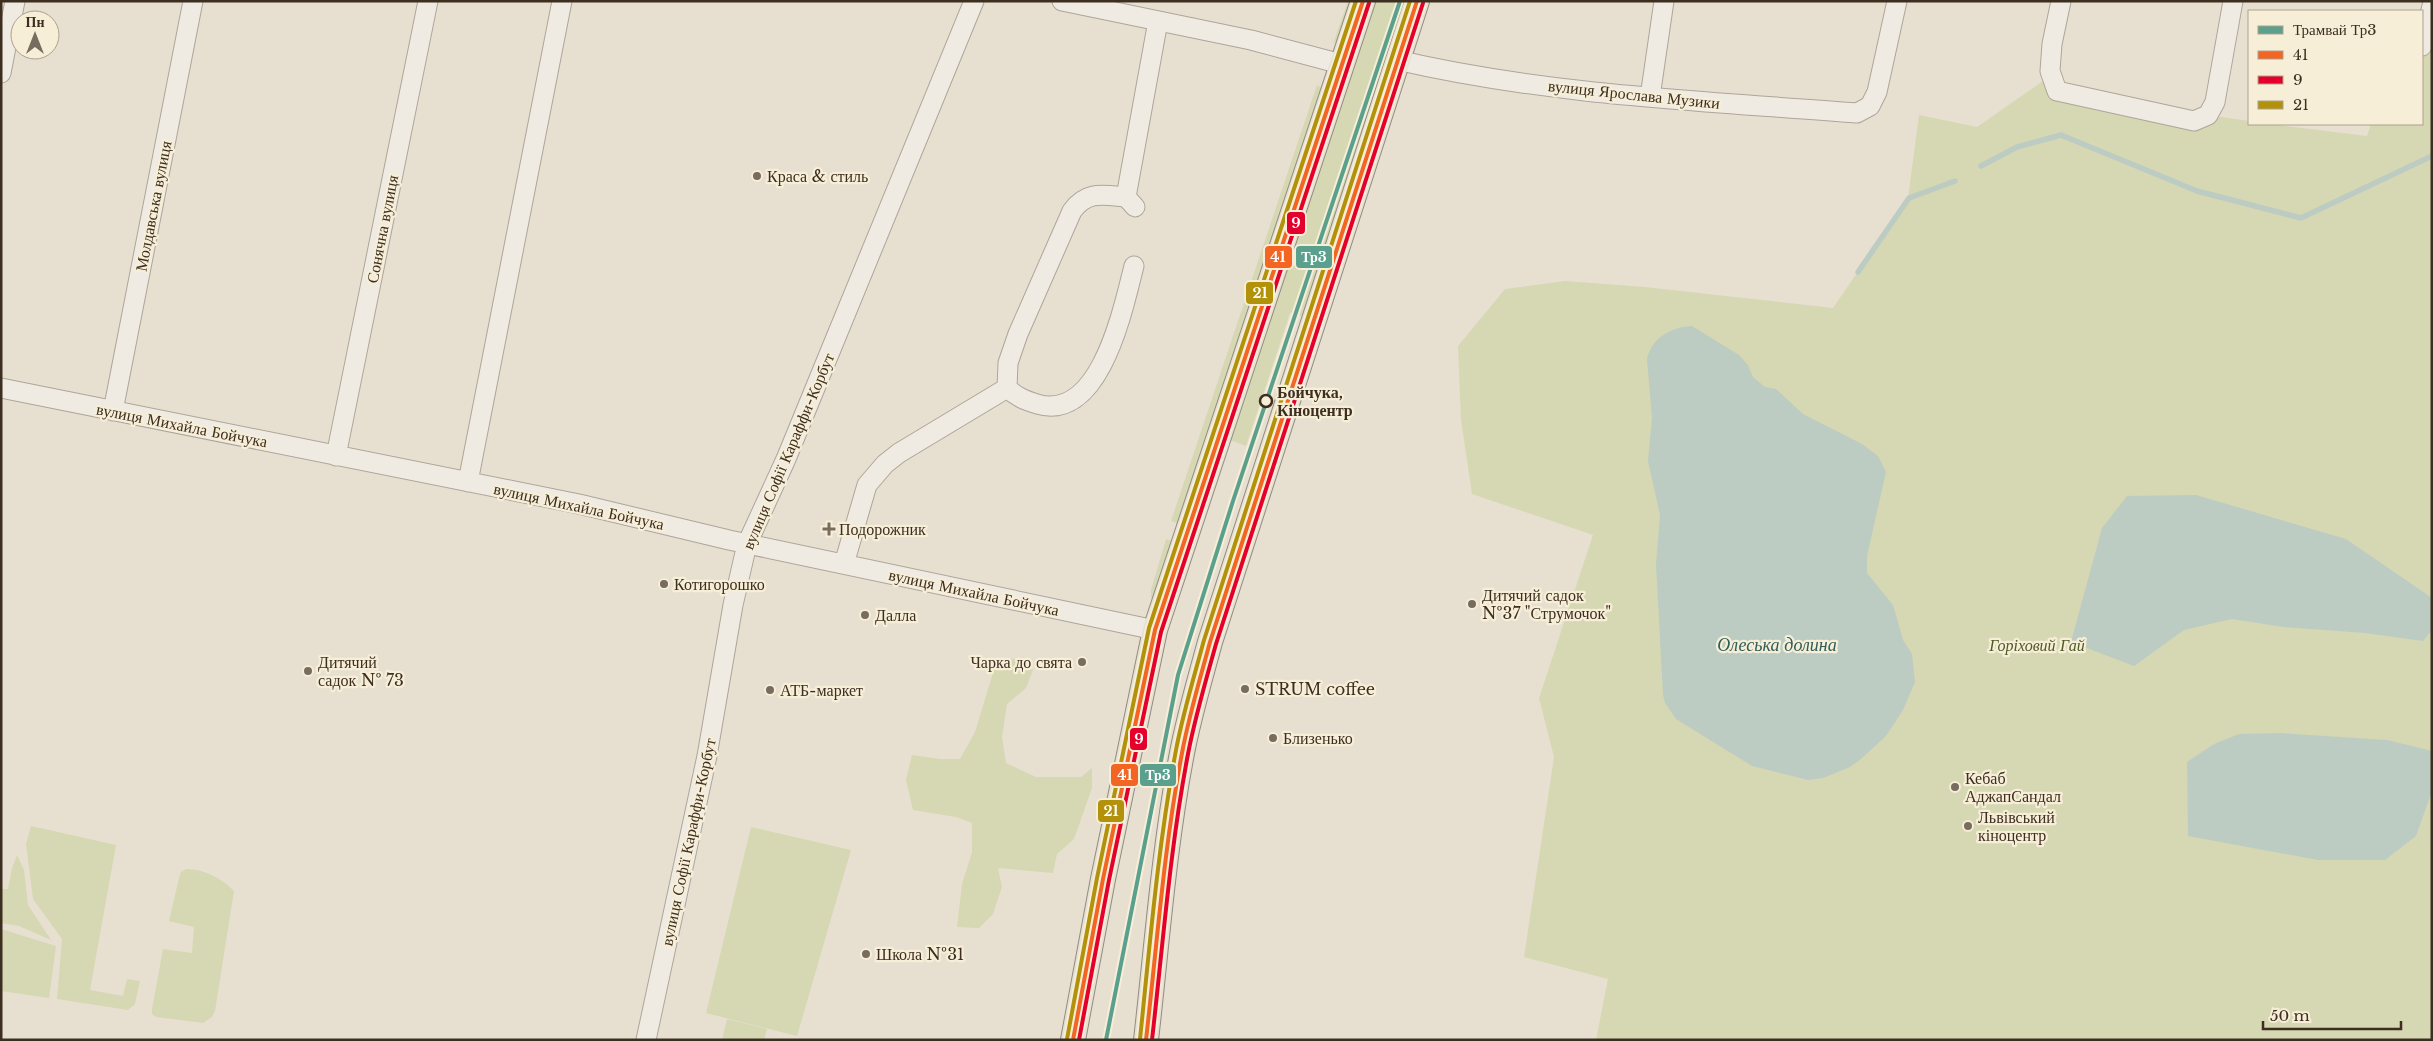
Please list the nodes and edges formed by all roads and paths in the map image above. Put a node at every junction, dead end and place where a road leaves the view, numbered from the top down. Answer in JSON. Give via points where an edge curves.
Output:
{"nodes":[{"id":1,"x":15,"y":1,"type":"edge"},
{"id":2,"x":193,"y":1,"type":"edge"},
{"id":3,"x":428,"y":1,"type":"edge"},
{"id":4,"x":562,"y":1,"type":"edge"},
{"id":5,"x":974,"y":1,"type":"edge"},
{"id":6,"x":1363,"y":1,"type":"edge"},
{"id":7,"x":1417,"y":1,"type":"edge"},
{"id":8,"x":1664,"y":1,"type":"edge"},
{"id":9,"x":1897,"y":1,"type":"edge"},
{"id":10,"x":2061,"y":1,"type":"edge"},
{"id":11,"x":2233,"y":1,"type":"edge"},
{"id":12,"x":1072,"y":2,"type":"edge"},
{"id":13,"x":2432,"y":6,"type":"edge"},
{"id":14,"x":1158,"y":21,"type":"junction"},
{"id":15,"x":2423,"y":42,"type":"edge"},
{"id":16,"x":1397,"y":60,"type":"junction"},
{"id":17,"x":1341,"y":64,"type":"junction"},
{"id":18,"x":1,"y":73,"type":"edge"},
{"id":19,"x":1650,"y":97,"type":"junction"},
{"id":20,"x":1134,"y":266,"type":"dead end"},
{"id":21,"x":1,"y":388,"type":"edge"},
{"id":22,"x":1007,"y":388,"type":"junction"},
{"id":23,"x":113,"y":411,"type":"junction"},
{"id":24,"x":336,"y":456,"type":"junction"},
{"id":25,"x":468,"y":482,"type":"junction"},
{"id":26,"x":747,"y":544,"type":"junction"},
{"id":27,"x":844,"y":564,"type":"junction"},
{"id":28,"x":1155,"y":630,"type":"junction"},
{"id":29,"x":646,"y":1040,"type":"edge"},
{"id":30,"x":1073,"y":1040,"type":"edge"},
{"id":31,"x":1146,"y":1040,"type":"edge"}],
"edges":[{"from":1,"to":18,"type":"street"},
{"from":2,"to":23,"type":"street","name":"Молдавська вулиця"},
{"from":3,"to":24,"type":"street","name":"Сонячна вулиця"},
{"from":4,"to":25,"type":"street"},
{"from":5,"to":26,"type":"street","name":"вулиця Софії Караффи-Корбут","via":[[786,459]]},
{"from":6,"to":17,"type":"main road"},
{"from":7,"to":16,"type":"main road"},
{"from":8,"to":19,"type":"street"},
{"from":9,"to":19,"type":"street","name":"вулиця Ярослава Музики","via":[[1878,92],[1870,106],[1857,113]]},
{"from":10,"to":11,"type":"street","via":[[2050,71],[2057,91],[2194,120],[2208,115],[2216,102]]},
{"from":12,"to":14,"type":"street"},
{"from":13,"to":15,"type":"street"},
{"from":14,"to":17,"type":"street","via":[[1251,40]]},
{"from":14,"to":22,"type":"street","via":[[1130,202],[1099,194],[1080,201],[1072,211],[1018,334],[1008,363]]},
{"from":16,"to":19,"type":"street","name":"вулиця Ярослава Музики","via":[[1513,81]]},
{"from":16,"to":31,"type":"main road","via":[[1200,680],[1182,752],[1170,824]]},
{"from":17,"to":28,"type":"main road"},
{"from":20,"to":22,"type":"street","via":[[1122,312],[1098,373],[1072,402],[1049,407],[1018,398]]},
{"from":21,"to":23,"type":"street","name":"вулиця Михайла Бойчука"},
{"from":22,"to":27,"type":"street","via":[[885,464],[867,485]]},
{"from":23,"to":24,"type":"street","name":"вулиця Михайла Бойчука"},
{"from":24,"to":25,"type":"street","name":"вулиця Михайла Бойчука"},
{"from":25,"to":26,"type":"street","name":"вулиця Михайла Бойчука"},
{"from":26,"to":27,"type":"street","name":"вулиця Михайла Бойчука"},
{"from":26,"to":29,"type":"street","name":"вулиця Софії Караффи-Корбут","via":[[707,756]]},
{"from":27,"to":28,"type":"street","name":"вулиця Михайла Бойчука"},
{"from":28,"to":30,"type":"main road"}]}
